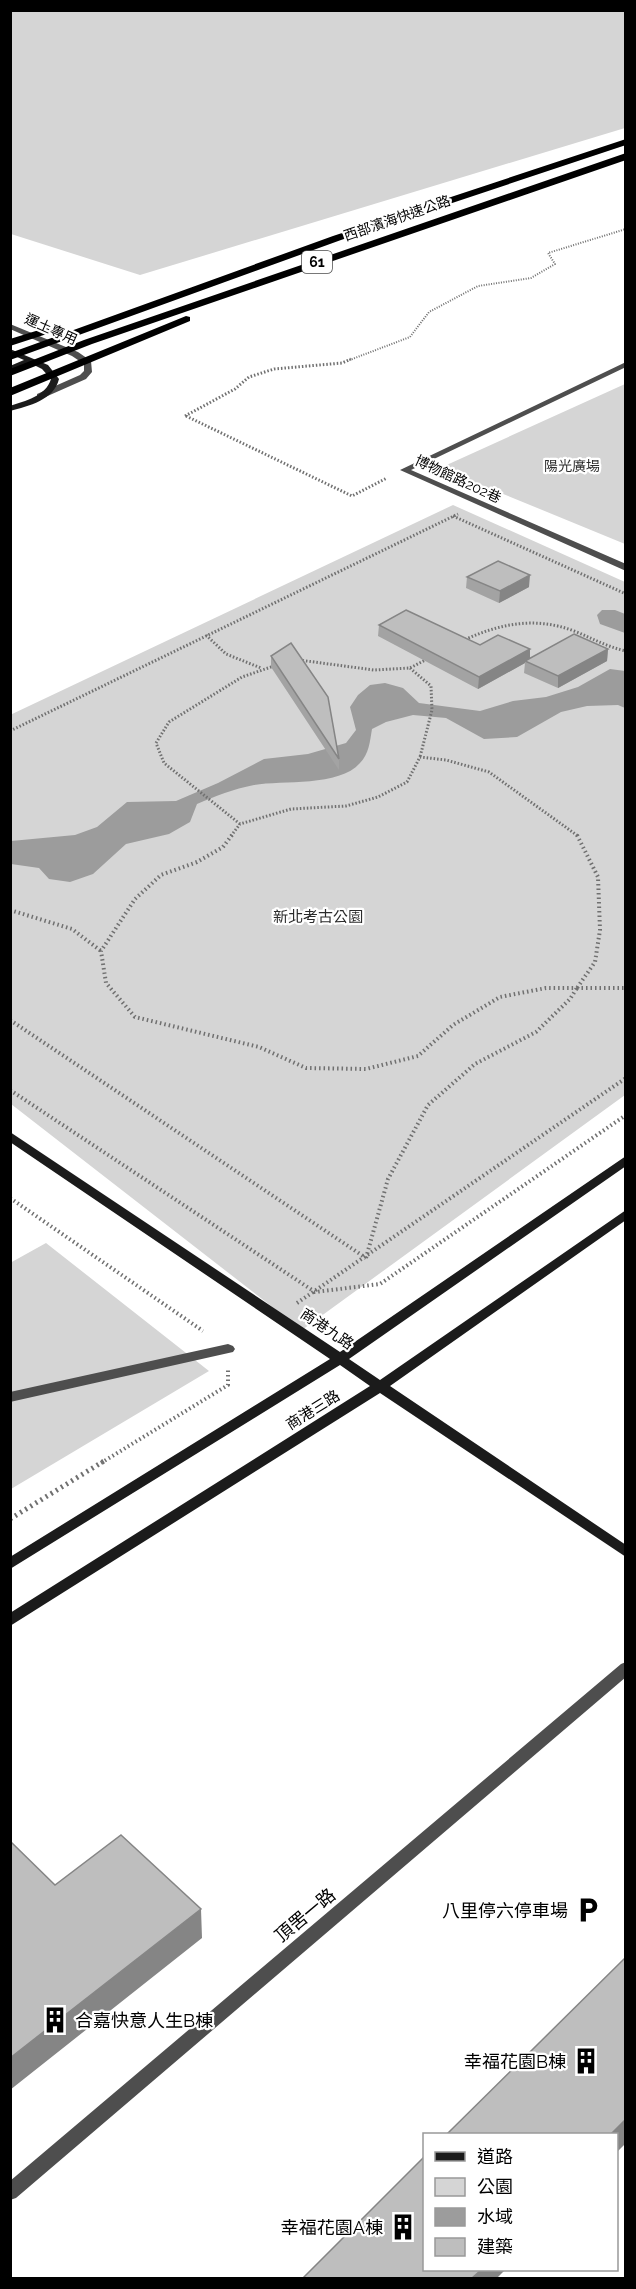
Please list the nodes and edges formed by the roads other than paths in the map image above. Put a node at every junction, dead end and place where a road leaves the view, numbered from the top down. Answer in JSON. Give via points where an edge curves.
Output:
{"nodes":[{"id":1,"x":626,"y":142,"type":"edge"},
{"id":2,"x":626,"y":156,"type":"edge"},
{"id":3,"x":337,"y":238,"type":"junction"},
{"id":4,"x":357,"y":248,"type":"junction"},
{"id":5,"x":10,"y":326,"type":"edge"},
{"id":6,"x":10,"y":343,"type":"edge"},
{"id":7,"x":10,"y":351,"type":"edge"},
{"id":8,"x":10,"y":357,"type":"edge"},
{"id":9,"x":28,"y":358,"type":"junction"},
{"id":10,"x":10,"y":362,"type":"edge"},
{"id":11,"x":626,"y":364,"type":"edge"},
{"id":12,"x":10,"y":369,"type":"edge"},
{"id":13,"x":10,"y":373,"type":"edge"},
{"id":14,"x":10,"y":393,"type":"edge"},
{"id":15,"x":40,"y":396,"type":"junction"},
{"id":16,"x":10,"y":409,"type":"edge"},
{"id":17,"x":626,"y":568,"type":"edge"},
{"id":18,"x":10,"y":1136,"type":"edge"},
{"id":19,"x":626,"y":1160,"type":"edge"},
{"id":20,"x":626,"y":1214,"type":"edge"},
{"id":21,"x":228,"y":1349,"type":"road end"},
{"id":22,"x":341,"y":1358,"type":"junction"},
{"id":23,"x":382,"y":1385,"type":"junction"},
{"id":24,"x":10,"y":1397,"type":"edge"},
{"id":25,"x":626,"y":1552,"type":"edge"},
{"id":26,"x":10,"y":1564,"type":"edge"},
{"id":27,"x":10,"y":1621,"type":"edge"},
{"id":28,"x":626,"y":1668,"type":"edge"},
{"id":29,"x":10,"y":2192,"type":"edge"}],
"edges":[{"from":1,"to":3,"type":"highway","name":"西部濱海快速公路","number":"61"},
{"from":2,"to":4,"type":"highway","name":"西部濱海快速公路","number":"61"},
{"from":3,"to":6,"type":"highway"},
{"from":3,"to":8,"type":"highway","name":"西部濱海快速公路","number":"61"},
{"from":4,"to":13,"type":"highway","name":"西部濱海快速公路","number":"61"},
{"from":4,"to":14,"type":"highway"},
{"from":5,"to":15,"type":"street","name":"運土專用","via":[[88,363],[88,372],[83,377]]},
{"from":7,"to":9,"type":"street"},
{"from":9,"to":10,"type":"street"},
{"from":9,"to":12,"type":"street"},
{"from":9,"to":15,"type":"street","via":[[55,375],[55,384]]},
{"from":11,"to":17,"type":"street","name":"博物館路202巷","via":[[404,470]]},
{"from":15,"to":16,"type":"street"},
{"from":18,"to":22,"type":"street","name":"商港九路"},
{"from":19,"to":22,"type":"street","name":"商港三路"},
{"from":20,"to":23,"type":"street","name":"商港三路"},
{"from":21,"to":24,"type":"street"},
{"from":22,"to":23,"type":"street","name":"商港九路"},
{"from":22,"to":26,"type":"street","name":"商港三路"},
{"from":23,"to":25,"type":"street","name":"商港九路"},
{"from":23,"to":27,"type":"street","name":"商港三路"},
{"from":28,"to":29,"type":"street","name":"頂罟一路"}]}
